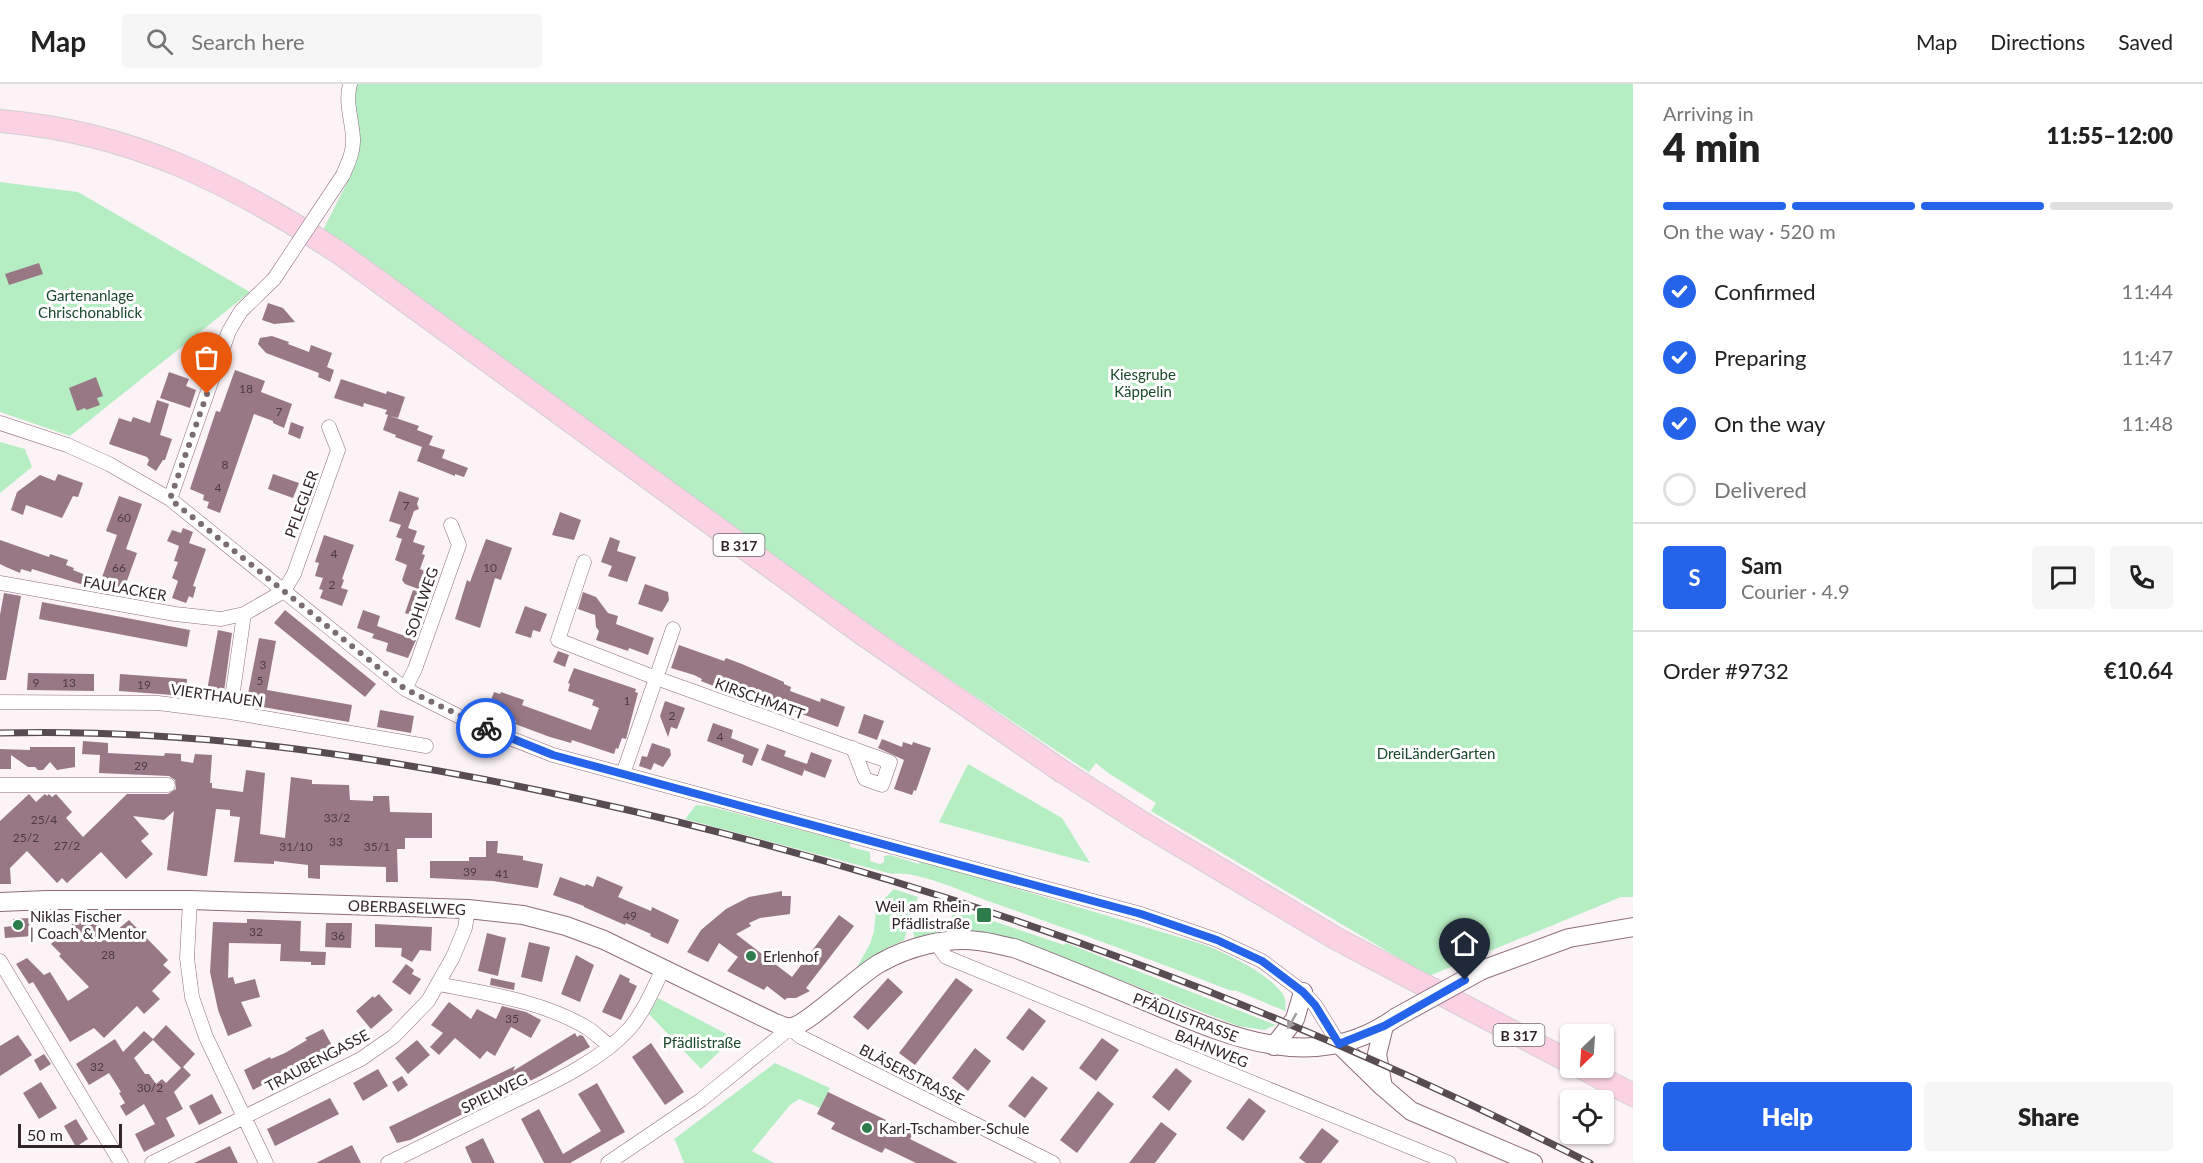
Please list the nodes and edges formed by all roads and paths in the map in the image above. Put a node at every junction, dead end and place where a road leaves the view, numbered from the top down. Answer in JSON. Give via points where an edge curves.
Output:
{"nodes":[{"id":1,"x":350,"y":84,"type":"edge"},
{"id":2,"x":0,"y":120,"type":"edge"},
{"id":3,"x":0,"y":423,"type":"edge"},
{"id":4,"x":329,"y":427,"type":"dead end"},
{"id":5,"x":170,"y":499,"type":"junction"},
{"id":6,"x":452,"y":525,"type":"dead end"},
{"id":7,"x":584,"y":562,"type":"dead end"},
{"id":8,"x":0,"y":583,"type":"edge"},
{"id":9,"x":284,"y":591,"type":"junction"},
{"id":10,"x":244,"y":614,"type":"junction"},
{"id":11,"x":673,"y":629,"type":"dead end"},
{"id":12,"x":656,"y":678,"type":"junction"},
{"id":13,"x":405,"y":689,"type":"junction"},
{"id":14,"x":0,"y":702,"type":"edge"},
{"id":15,"x":230,"y":712,"type":"junction"},
{"id":16,"x":426,"y":747,"type":"dead end"},
{"id":17,"x":853,"y":748,"type":"dead end"},
{"id":18,"x":623,"y":774,"type":"junction"},
{"id":19,"x":0,"y":785,"type":"edge"},
{"id":20,"x":168,"y":785,"type":"dead end"},
{"id":21,"x":190,"y":900,"type":"junction"},
{"id":22,"x":0,"y":902,"type":"edge"},
{"id":23,"x":468,"y":909,"type":"junction"},
{"id":24,"x":1633,"y":927,"type":"edge"},
{"id":25,"x":936,"y":943,"type":"junction"},
{"id":26,"x":0,"y":961,"type":"edge"},
{"id":27,"x":663,"y":969,"type":"junction"},
{"id":28,"x":438,"y":984,"type":"junction"},
{"id":29,"x":1303,"y":992,"type":"junction"},
{"id":30,"x":1390,"y":1022,"type":"junction"},
{"id":31,"x":790,"y":1028,"type":"junction"},
{"id":32,"x":1339,"y":1044,"type":"junction"},
{"id":33,"x":1274,"y":1046,"type":"junction"},
{"id":34,"x":610,"y":1047,"type":"junction"},
{"id":35,"x":1560,"y":1057,"type":"edge"},
{"id":36,"x":1601,"y":1078,"type":"edge"},
{"id":37,"x":1383,"y":1087,"type":"junction"},
{"id":38,"x":1633,"y":1095,"type":"edge"},
{"id":39,"x":245,"y":1117,"type":"junction"},
{"id":40,"x":121,"y":1163,"type":"edge"},
{"id":41,"x":152,"y":1163,"type":"edge"},
{"id":42,"x":266,"y":1163,"type":"edge"},
{"id":43,"x":388,"y":1163,"type":"edge"},
{"id":44,"x":608,"y":1163,"type":"edge"},
{"id":45,"x":1053,"y":1163,"type":"edge"},
{"id":46,"x":1449,"y":1163,"type":"edge"},
{"id":47,"x":1533,"y":1163,"type":"edge"}],
"edges":[{"from":1,"to":5,"type":"street","bridge":true,"via":[[351,157],[274,279],[242,310],[229,331]]},
{"from":2,"to":35,"type":"main road","number":"B 317","via":[[121,143],[168,159],[265,206],[341,254],[860,632],[1063,772],[1328,934]]},
{"from":3,"to":5,"type":"street","via":[[110,464]]},
{"from":4,"to":9,"type":"street","name":"PFLEGLER","via":[[338,450],[294,574]]},
{"from":5,"to":9,"type":"street"},
{"from":6,"to":13,"type":"street","name":"SOHLWEG","via":[[459,545]]},
{"from":7,"to":12,"type":"street","name":"KIRSCHMATT","via":[[558,640]]},
{"from":8,"to":10,"type":"street","name":"FAULACKER","via":[[175,614],[221,619]]},
{"from":9,"to":10,"type":"street","name":"FAULACKER"},
{"from":9,"to":13,"type":"street"},
{"from":10,"to":15,"type":"street"},
{"from":11,"to":12,"type":"street"},
{"from":12,"to":17,"type":"street","name":"KIRSCHMATT"},
{"from":12,"to":18,"type":"street"},
{"from":13,"to":18,"type":"street","via":[[474,724],[553,755]]},
{"from":14,"to":15,"type":"street","name":"VIERTHAUEN","via":[[158,703]]},
{"from":15,"to":16,"type":"street","name":"VIERTHAUEN"},
{"from":18,"to":29,"type":"street","via":[[1141,914],[1217,940],[1262,961]]},
{"from":19,"to":20,"type":"street"},
{"from":21,"to":22,"type":"street","name":"OBERBASELWEG"},
{"from":21,"to":23,"type":"street","name":"OBERBASELWEG"},
{"from":21,"to":39,"type":"street","via":[[187,958],[192,997],[206,1037]]},
{"from":23,"to":27,"type":"street","name":"OBERBASELWEG","via":[[523,915],[566,926]]},
{"from":23,"to":28,"type":"street","name":"TRAUBENGASSE","via":[[465,928]]},
{"from":24,"to":30,"type":"street","bridge":true,"via":[[1569,938],[1482,970]]},
{"from":25,"to":31,"type":"street","name":"PFÄDLISTRASSE","via":[[880,963]]},
{"from":25,"to":33,"type":"street","name":"PFÄDLISTRASSE","via":[[979,941],[1014,948],[1222,1033]]},
{"from":25,"to":46,"type":"street","name":"BAHNWEG","via":[[946,957]]},
{"from":26,"to":40,"type":"street"},
{"from":27,"to":31,"type":"street","name":"OBERBASELWEG"},
{"from":27,"to":34,"type":"street","name":"SPIELWEG","via":[[642,1011]]},
{"from":28,"to":34,"type":"street","via":[[554,1012],[589,1029]]},
{"from":28,"to":39,"type":"street","name":"TRAUBENGASSE","via":[[428,1001],[394,1036]]},
{"from":29,"to":32,"type":"street"},
{"from":29,"to":33,"type":"street","one_way":true,"via":[[1295,1019]]},
{"from":30,"to":32,"type":"street"},
{"from":30,"to":37,"type":"street","via":[[1377,1054]]},
{"from":31,"to":44,"type":"street","name":"PFÄDLISTRASSE","via":[[701,1100]]},
{"from":31,"to":45,"type":"street","name":"BLÄSERSTRASSE"},
{"from":32,"to":33,"type":"street","name":"PFÄDLISTRASSE"},
{"from":32,"to":37,"type":"street"},
{"from":34,"to":43,"type":"street","name":"SPIELWEG","via":[[532,1093]]},
{"from":36,"to":38,"type":"main road"},
{"from":37,"to":47,"type":"street","via":[[1412,1111]]},
{"from":39,"to":41,"type":"street","name":"TRAUBENGASSE"},
{"from":39,"to":42,"type":"street"}]}
